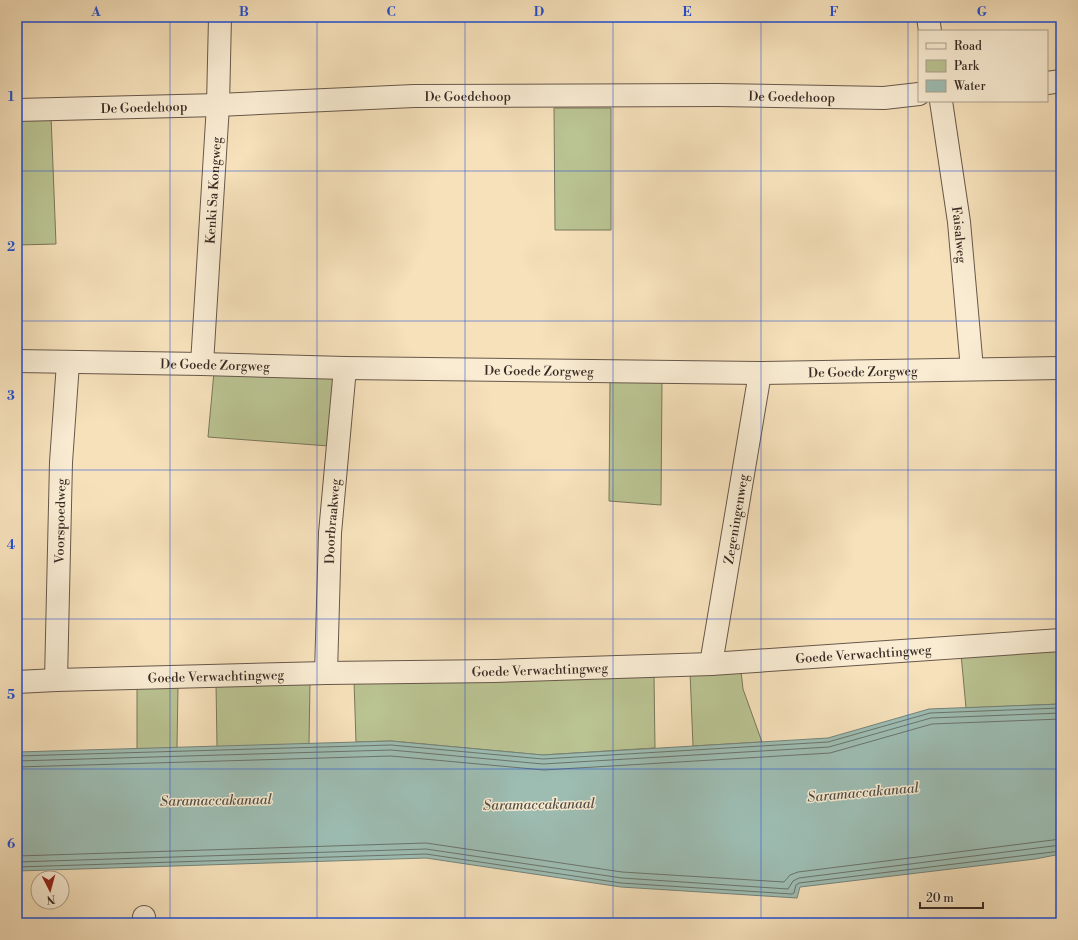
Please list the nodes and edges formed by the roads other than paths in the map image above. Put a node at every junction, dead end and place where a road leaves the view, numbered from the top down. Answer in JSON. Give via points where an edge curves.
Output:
{"nodes":[{"id":1,"x":220,"y":17,"type":"edge"},
{"id":2,"x":928,"y":17,"type":"edge"},
{"id":3,"x":930,"y":30,"type":"edge"},
{"id":4,"x":1061,"y":81,"type":"edge"},
{"id":5,"x":1048,"y":82,"type":"edge"},
{"id":6,"x":918,"y":94,"type":"edge"},
{"id":7,"x":941,"y":102,"type":"edge"},
{"id":8,"x":218,"y":106,"type":"junction"},
{"id":9,"x":17,"y":110,"type":"edge"},
{"id":10,"x":17,"y":361,"type":"edge"},
{"id":11,"x":68,"y":362,"type":"junction"},
{"id":12,"x":202,"y":364,"type":"junction"},
{"id":13,"x":345,"y":368,"type":"junction"},
{"id":14,"x":1061,"y":368,"type":"edge"},
{"id":15,"x":972,"y":369,"type":"junction"},
{"id":16,"x":760,"y":373,"type":"junction"},
{"id":17,"x":1061,"y":640,"type":"edge"},
{"id":18,"x":711,"y":664,"type":"junction"},
{"id":19,"x":326,"y":674,"type":"junction"},
{"id":20,"x":56,"y":680,"type":"junction"},
{"id":21,"x":17,"y":682,"type":"edge"}],
"edges":[{"from":1,"to":8,"type":"street","name":"Kenki Sa Kongweg"},
{"from":2,"to":3,"type":"street"},
{"from":4,"to":5,"type":"street"},
{"from":6,"to":8,"type":"street","name":"De Goedehoop","via":[[884,98],[718,95],[414,96]]},
{"from":7,"to":15,"type":"street","name":"Faisalweg","via":[[959,222]]},
{"from":8,"to":9,"type":"street","name":"De Goedehoop"},
{"from":8,"to":12,"type":"street","name":"Kenki Sa Kongweg"},
{"from":10,"to":11,"type":"street","name":"De Goede Zorgweg"},
{"from":11,"to":12,"type":"street","name":"De Goede Zorgweg"},
{"from":11,"to":20,"type":"street","name":"Voorspoedweg","via":[[61,462]]},
{"from":12,"to":13,"type":"street","name":"De Goede Zorgweg"},
{"from":13,"to":16,"type":"street","name":"De Goede Zorgweg"},
{"from":13,"to":19,"type":"street","name":"Doorbraakweg","via":[[330,533]]},
{"from":14,"to":15,"type":"street","name":"De Goede Zorgweg"},
{"from":15,"to":16,"type":"street","name":"De Goede Zorgweg"},
{"from":16,"to":18,"type":"street","name":"Zegeningenweg"},
{"from":17,"to":18,"type":"street","name":"Goede Verwachtingweg"},
{"from":18,"to":19,"type":"street","name":"Goede Verwachtingweg"},
{"from":19,"to":20,"type":"street","name":"Goede Verwachtingweg"},
{"from":20,"to":21,"type":"street","name":"Goede Verwachtingweg"}]}
